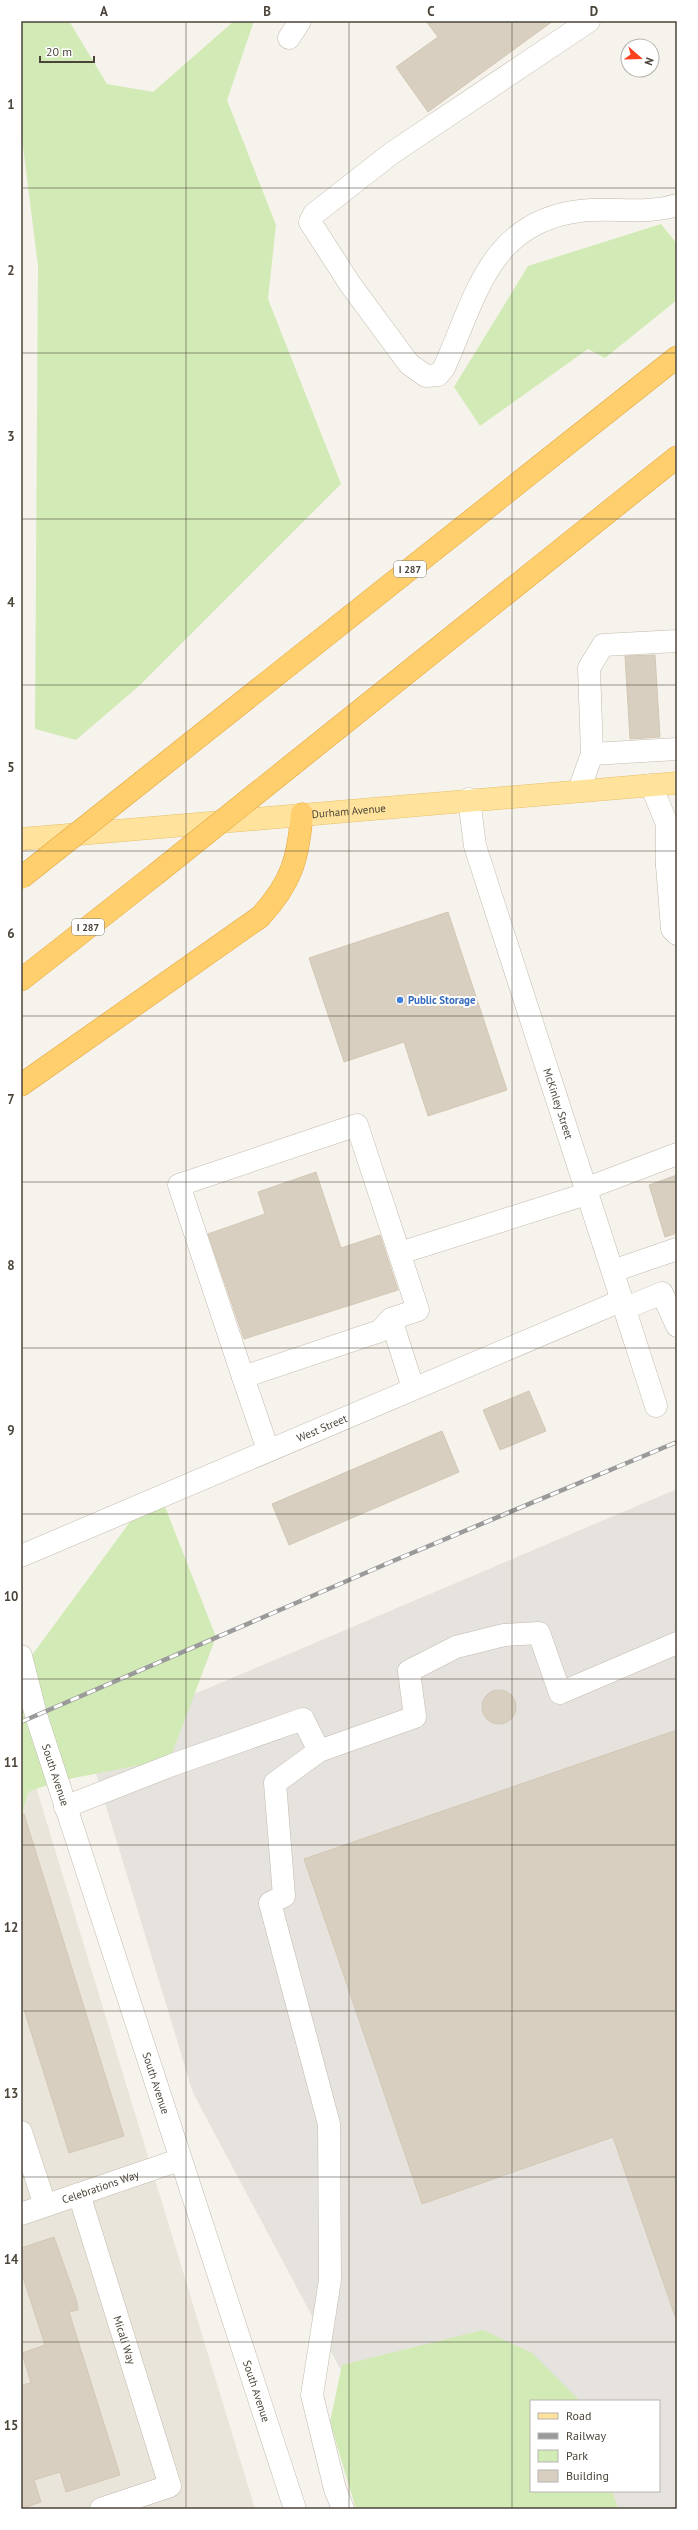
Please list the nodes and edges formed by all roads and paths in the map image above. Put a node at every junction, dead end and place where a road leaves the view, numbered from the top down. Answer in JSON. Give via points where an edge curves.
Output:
{"nodes":[{"id":1,"x":589,"y":21,"type":"edge"},
{"id":2,"x":677,"y":205,"type":"edge"},
{"id":3,"x":677,"y":357,"type":"edge"},
{"id":4,"x":677,"y":457,"type":"edge"},
{"id":5,"x":677,"y":641,"type":"edge"},
{"id":6,"x":677,"y":749,"type":"edge"},
{"id":7,"x":592,"y":754,"type":"junction"},
{"id":8,"x":677,"y":783,"type":"edge"},
{"id":9,"x":651,"y":785,"type":"junction"},
{"id":10,"x":579,"y":790,"type":"junction"},
{"id":11,"x":469,"y":799,"type":"junction"},
{"id":12,"x":302,"y":814,"type":"junction"},
{"id":13,"x":21,"y":839,"type":"edge"},
{"id":14,"x":672,"y":865,"type":"edge"},
{"id":15,"x":21,"y":878,"type":"edge"},
{"id":16,"x":677,"y":934,"type":"edge"},
{"id":17,"x":21,"y":980,"type":"edge"},
{"id":18,"x":21,"y":1085,"type":"edge"},
{"id":19,"x":677,"y":1154,"type":"edge"},
{"id":20,"x":585,"y":1191,"type":"junction"},
{"id":21,"x":677,"y":1249,"type":"edge"},
{"id":22,"x":400,"y":1253,"type":"junction"},
{"id":23,"x":613,"y":1271,"type":"junction"},
{"id":24,"x":670,"y":1290,"type":"edge"},
{"id":25,"x":624,"y":1304,"type":"junction"},
{"id":26,"x":391,"y":1319,"type":"junction"},
{"id":27,"x":677,"y":1326,"type":"edge"},
{"id":28,"x":243,"y":1377,"type":"junction"},
{"id":29,"x":413,"y":1388,"type":"junction"},
{"id":30,"x":656,"y":1406,"type":"dead end"},
{"id":31,"x":268,"y":1450,"type":"junction"},
{"id":32,"x":21,"y":1556,"type":"edge"},
{"id":33,"x":677,"y":1643,"type":"edge"},
{"id":34,"x":21,"y":1656,"type":"edge"},
{"id":35,"x":319,"y":1751,"type":"junction"},
{"id":36,"x":65,"y":1807,"type":"junction"},
{"id":37,"x":21,"y":2132,"type":"edge"},
{"id":38,"x":179,"y":2160,"type":"junction"},
{"id":39,"x":79,"y":2194,"type":"junction"},
{"id":40,"x":45,"y":2205,"type":"junction"},
{"id":41,"x":21,"y":2214,"type":"edge"},
{"id":42,"x":101,"y":2509,"type":"edge"},
{"id":43,"x":295,"y":2509,"type":"edge"},
{"id":44,"x":343,"y":2509,"type":"edge"}],
"edges":[{"from":1,"to":2,"type":"street","via":[[392,154],[314,214],[310,222],[350,284],[409,364],[426,376],[438,375],[444,368],[480,283],[498,254],[519,234],[548,217],[581,210],[654,210]]},
{"from":3,"to":15,"type":"highway","number":"I 287","bridge":true},
{"from":4,"to":17,"type":"highway","number":"I 287","bridge":true},
{"from":5,"to":7,"type":"street","via":[[603,645],[589,668]]},
{"from":6,"to":7,"type":"street"},
{"from":7,"to":10,"type":"street"},
{"from":8,"to":9,"type":"main road","name":"Durham Avenue"},
{"from":9,"to":10,"type":"main road","name":"Durham Avenue"},
{"from":9,"to":14,"type":"street","via":[[667,824]]},
{"from":10,"to":11,"type":"main road","name":"Durham Avenue"},
{"from":11,"to":12,"type":"main road","name":"Durham Avenue"},
{"from":11,"to":20,"type":"street","name":"McKinley Street","via":[[475,846]]},
{"from":12,"to":13,"type":"main road","name":"Durham Avenue"},
{"from":12,"to":18,"type":"highway","via":[[299,850],[293,868],[272,903],[260,917]]},
{"from":14,"to":16,"type":"street","via":[[672,929]]},
{"from":19,"to":20,"type":"street"},
{"from":20,"to":22,"type":"street"},
{"from":20,"to":23,"type":"street","name":"McKinley Street"},
{"from":21,"to":23,"type":"street"},
{"from":22,"to":26,"type":"street","via":[[418,1310]]},
{"from":22,"to":28,"type":"street","via":[[357,1125],[179,1185]]},
{"from":23,"to":25,"type":"street","name":"McKinley Street"},
{"from":24,"to":25,"type":"street","name":"West Street"},
{"from":24,"to":27,"type":"street"},
{"from":25,"to":29,"type":"street","name":"West Street"},
{"from":25,"to":30,"type":"street","name":"McKinley Street"},
{"from":26,"to":28,"type":"street","via":[[380,1331]]},
{"from":26,"to":29,"type":"street"},
{"from":28,"to":31,"type":"street"},
{"from":29,"to":31,"type":"street","name":"West Street"},
{"from":31,"to":32,"type":"street","name":"West Street"},
{"from":33,"to":35,"type":"street","via":[[560,1693],[539,1633],[504,1635],[456,1647],[409,1671],[415,1717]]},
{"from":34,"to":36,"type":"street","name":"South Avenue","via":[[36,1716]]},
{"from":35,"to":36,"type":"street","via":[[303,1719],[172,1765]]},
{"from":35,"to":44,"type":"street","via":[[275,1783],[284,1896],[270,1903],[329,2124],[330,2280],[312,2395],[335,2489]]},
{"from":36,"to":38,"type":"street","name":"South Avenue"},
{"from":37,"to":40,"type":"street"},
{"from":38,"to":39,"type":"street","name":"Celebrations Way"},
{"from":38,"to":43,"type":"street","name":"South Avenue"},
{"from":39,"to":40,"type":"street","name":"Celebrations Way"},
{"from":39,"to":42,"type":"street","name":"Micali Way","via":[[170,2486]]},
{"from":40,"to":41,"type":"street","name":"Celebrations Way"}]}
